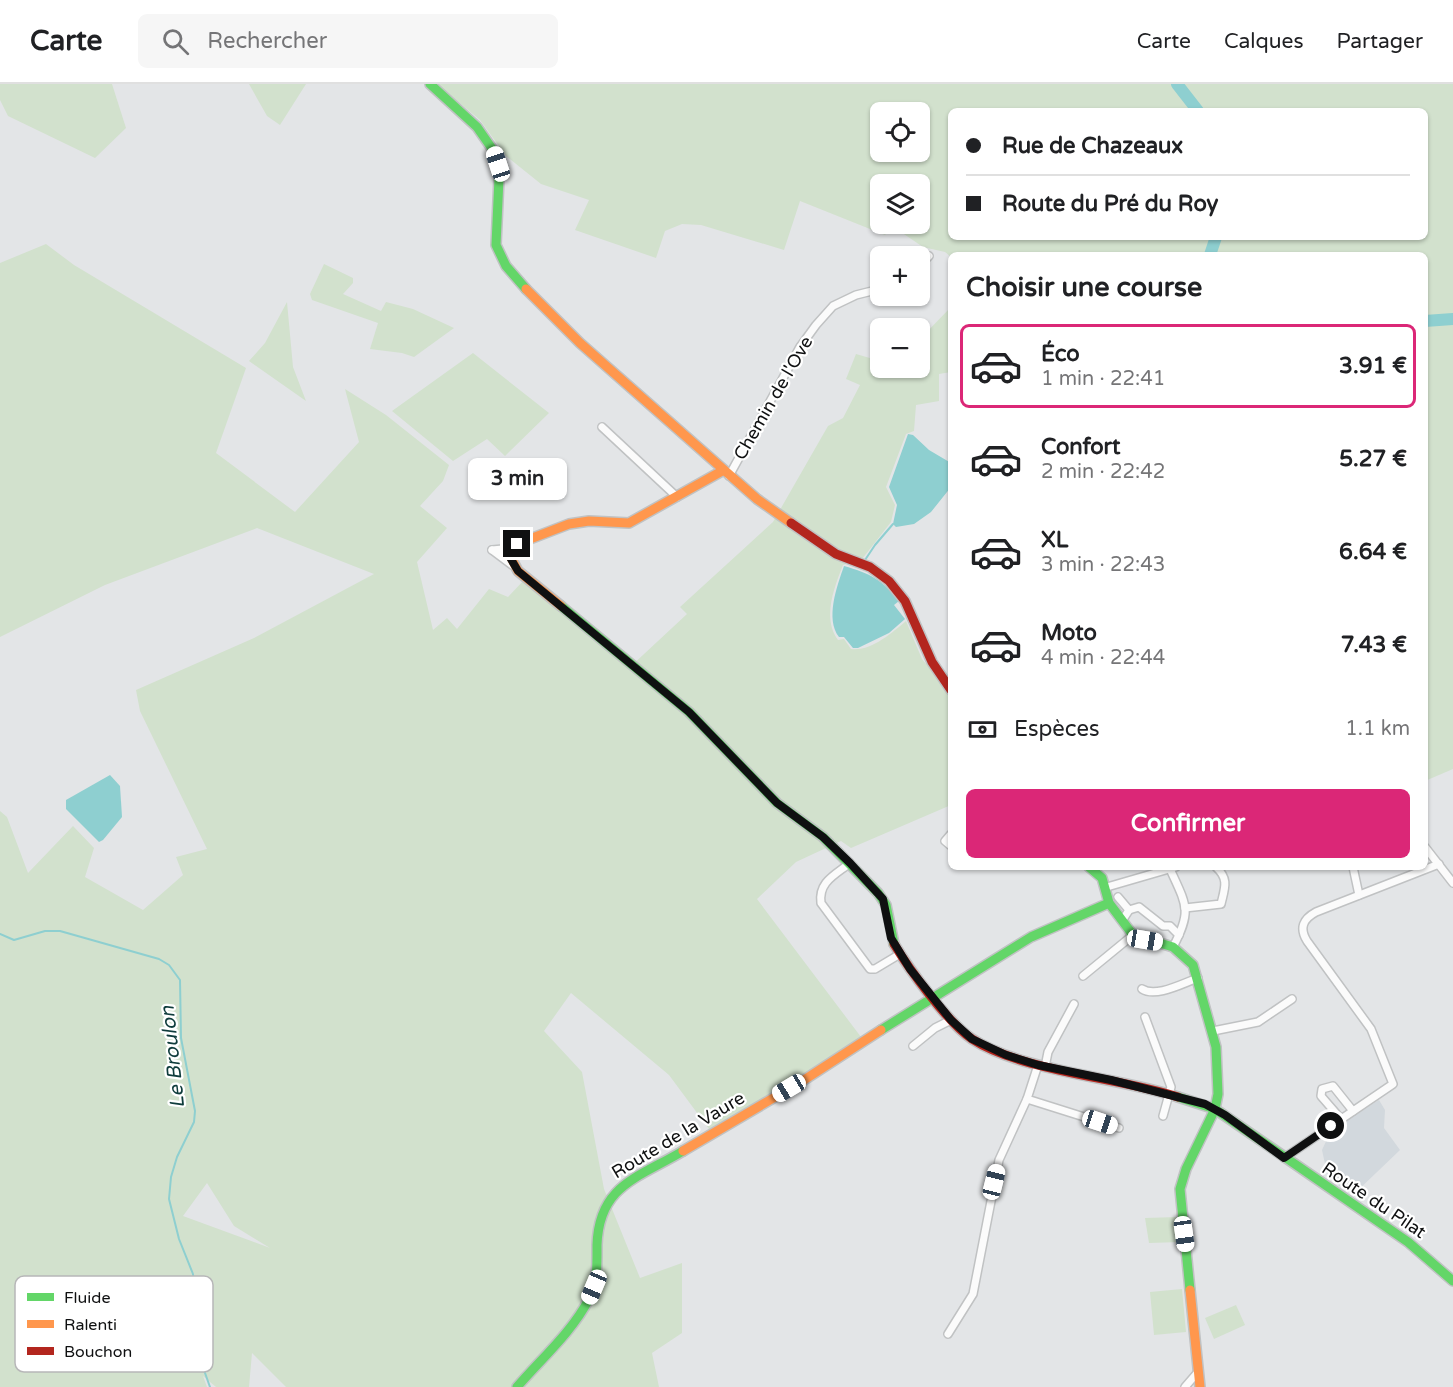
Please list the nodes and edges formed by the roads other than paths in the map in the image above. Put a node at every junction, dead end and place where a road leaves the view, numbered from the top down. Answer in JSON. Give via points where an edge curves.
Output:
{"nodes":[{"id":1,"x":430,"y":84,"type":"edge"},
{"id":2,"x":870,"y":294,"type":"edge"},
{"id":3,"x":602,"y":427,"type":"dead end"},
{"id":4,"x":726,"y":473,"type":"junction"},
{"id":5,"x":677,"y":497,"type":"junction"},
{"id":6,"x":512,"y":548,"type":"junction"},
{"id":7,"x":513,"y":565,"type":"junction"},
{"id":8,"x":948,"y":686,"type":"edge"},
{"id":9,"x":1428,"y":851,"type":"edge"},
{"id":10,"x":850,"y":863,"type":"junction"},
{"id":11,"x":1439,"y":864,"type":"junction"},
{"id":12,"x":1428,"y":868,"type":"edge"},
{"id":13,"x":1093,"y":870,"type":"edge"},
{"id":14,"x":1166,"y":870,"type":"edge"},
{"id":15,"x":1174,"y":870,"type":"edge"},
{"id":16,"x":1218,"y":870,"type":"edge"},
{"id":17,"x":1354,"y":870,"type":"edge"},
{"id":18,"x":1424,"y":870,"type":"edge"},
{"id":19,"x":1453,"y":882,"type":"edge"},
{"id":20,"x":1107,"y":888,"type":"junction"},
{"id":21,"x":1359,"y":895,"type":"junction"},
{"id":22,"x":1118,"y":897,"type":"dead end"},
{"id":23,"x":1109,"y":903,"type":"junction"},
{"id":24,"x":1185,"y":908,"type":"junction"},
{"id":25,"x":1128,"y":910,"type":"junction"},
{"id":26,"x":1122,"y":921,"type":"junction"},
{"id":27,"x":1133,"y":935,"type":"junction"},
{"id":28,"x":1179,"y":935,"type":"junction"},
{"id":29,"x":1173,"y":947,"type":"junction"},
{"id":30,"x":900,"y":954,"type":"junction"},
{"id":31,"x":1083,"y":976,"type":"dead end"},
{"id":32,"x":1198,"y":978,"type":"junction"},
{"id":33,"x":1142,"y":989,"type":"dead end"},
{"id":34,"x":933,"y":996,"type":"junction"},
{"id":35,"x":1292,"y":999,"type":"dead end"},
{"id":36,"x":1074,"y":1004,"type":"dead end"},
{"id":37,"x":1145,"y":1017,"type":"dead end"},
{"id":38,"x":951,"y":1020,"type":"junction"},
{"id":39,"x":1213,"y":1031,"type":"junction"},
{"id":40,"x":913,"y":1046,"type":"dead end"},
{"id":41,"x":1041,"y":1066,"type":"junction"},
{"id":42,"x":1169,"y":1094,"type":"junction"},
{"id":43,"x":1027,"y":1099,"type":"junction"},
{"id":44,"x":1215,"y":1109,"type":"junction"},
{"id":45,"x":1353,"y":1111,"type":"junction"},
{"id":46,"x":1163,"y":1116,"type":"dead end"},
{"id":47,"x":1341,"y":1119,"type":"junction"},
{"id":48,"x":1119,"y":1128,"type":"dead end"},
{"id":49,"x":1284,"y":1158,"type":"junction"},
{"id":50,"x":1453,"y":1281,"type":"edge"},
{"id":51,"x":948,"y":1334,"type":"dead end"},
{"id":52,"x":1198,"y":1372,"type":"junction"},
{"id":53,"x":517,"y":1387,"type":"edge"},
{"id":54,"x":1185,"y":1387,"type":"edge"},
{"id":55,"x":1200,"y":1387,"type":"edge"}],
"edges":[{"from":1,"to":4,"type":"street","via":[[477,127],[493,150],[499,178],[495,234],[506,266],[580,343]]},
{"from":2,"to":4,"type":"street","name":"Chemin de l'Ove","via":[[832,306],[816,325]]},
{"from":3,"to":5,"type":"street"},
{"from":4,"to":5,"type":"street"},
{"from":4,"to":8,"type":"street","via":[[821,545],[870,567],[889,581],[904,601],[932,662]]},
{"from":5,"to":6,"type":"street","via":[[629,523],[578,522]]},
{"from":6,"to":7,"type":"street","via":[[508,554]]},
{"from":6,"to":7,"type":"street","via":[[492,550]]},
{"from":7,"to":10,"type":"street","name":"Route du Pilat","via":[[689,712],[777,803]]},
{"from":9,"to":11,"type":"street"},
{"from":10,"to":30,"type":"street","name":"Route du Pilat","via":[[883,899],[891,938]]},
{"from":10,"to":30,"type":"street","via":[[822,884],[821,903],[870,969]]},
{"from":11,"to":12,"type":"street"},
{"from":11,"to":19,"type":"street"},
{"from":13,"to":20,"type":"street"},
{"from":14,"to":20,"type":"street"},
{"from":15,"to":24,"type":"street"},
{"from":16,"to":24,"type":"street","via":[[1227,881],[1221,904]]},
{"from":17,"to":21,"type":"street"},
{"from":18,"to":21,"type":"street"},
{"from":20,"to":23,"type":"street"},
{"from":21,"to":45,"type":"street","via":[[1311,915],[1302,930],[1371,1029],[1393,1080],[1390,1088]]},
{"from":22,"to":25,"type":"street"},
{"from":23,"to":26,"type":"street"},
{"from":23,"to":34,"type":"street","name":"Route de la Vaure","via":[[1042,931]]},
{"from":24,"to":28,"type":"street","via":[[1186,920]]},
{"from":25,"to":26,"type":"street"},
{"from":25,"to":28,"type":"street","via":[[1139,907]]},
{"from":26,"to":27,"type":"street"},
{"from":27,"to":29,"type":"street"},
{"from":27,"to":31,"type":"street"},
{"from":28,"to":29,"type":"street"},
{"from":29,"to":32,"type":"street","via":[[1188,958]]},
{"from":30,"to":34,"type":"street","name":"Route du Pilat"},
{"from":32,"to":33,"type":"street","via":[[1156,992]]},
{"from":32,"to":39,"type":"street"},
{"from":34,"to":38,"type":"street","name":"Route du Pilat"},
{"from":34,"to":53,"type":"street","name":"Route de la Vaure","via":[[823,1068],[612,1195],[599,1222],[594,1287],[586,1305]]},
{"from":35,"to":39,"type":"street","via":[[1258,1022]]},
{"from":36,"to":41,"type":"street"},
{"from":37,"to":42,"type":"street","via":[[1170,1087]]},
{"from":38,"to":40,"type":"street"},
{"from":38,"to":41,"type":"street","name":"Route du Pilat","via":[[984,1046]]},
{"from":39,"to":44,"type":"street","via":[[1219,1086]]},
{"from":41,"to":42,"type":"street","name":"Route du Pilat"},
{"from":41,"to":43,"type":"street"},
{"from":42,"to":44,"type":"street","name":"Route du Pilat"},
{"from":42,"to":46,"type":"street"},
{"from":43,"to":48,"type":"street"},
{"from":43,"to":51,"type":"street","via":[[999,1160],[973,1294]]},
{"from":44,"to":49,"type":"street","name":"Route du Pilat"},
{"from":44,"to":52,"type":"street","via":[[1180,1189]]},
{"from":45,"to":47,"type":"street"},
{"from":45,"to":47,"type":"street","via":[[1333,1086],[1326,1086],[1322,1096]]},
{"from":47,"to":49,"type":"street"},
{"from":49,"to":50,"type":"street","name":"Route du Pilat","via":[[1408,1242]]},
{"from":52,"to":54,"type":"street"},
{"from":52,"to":55,"type":"street"}]}
